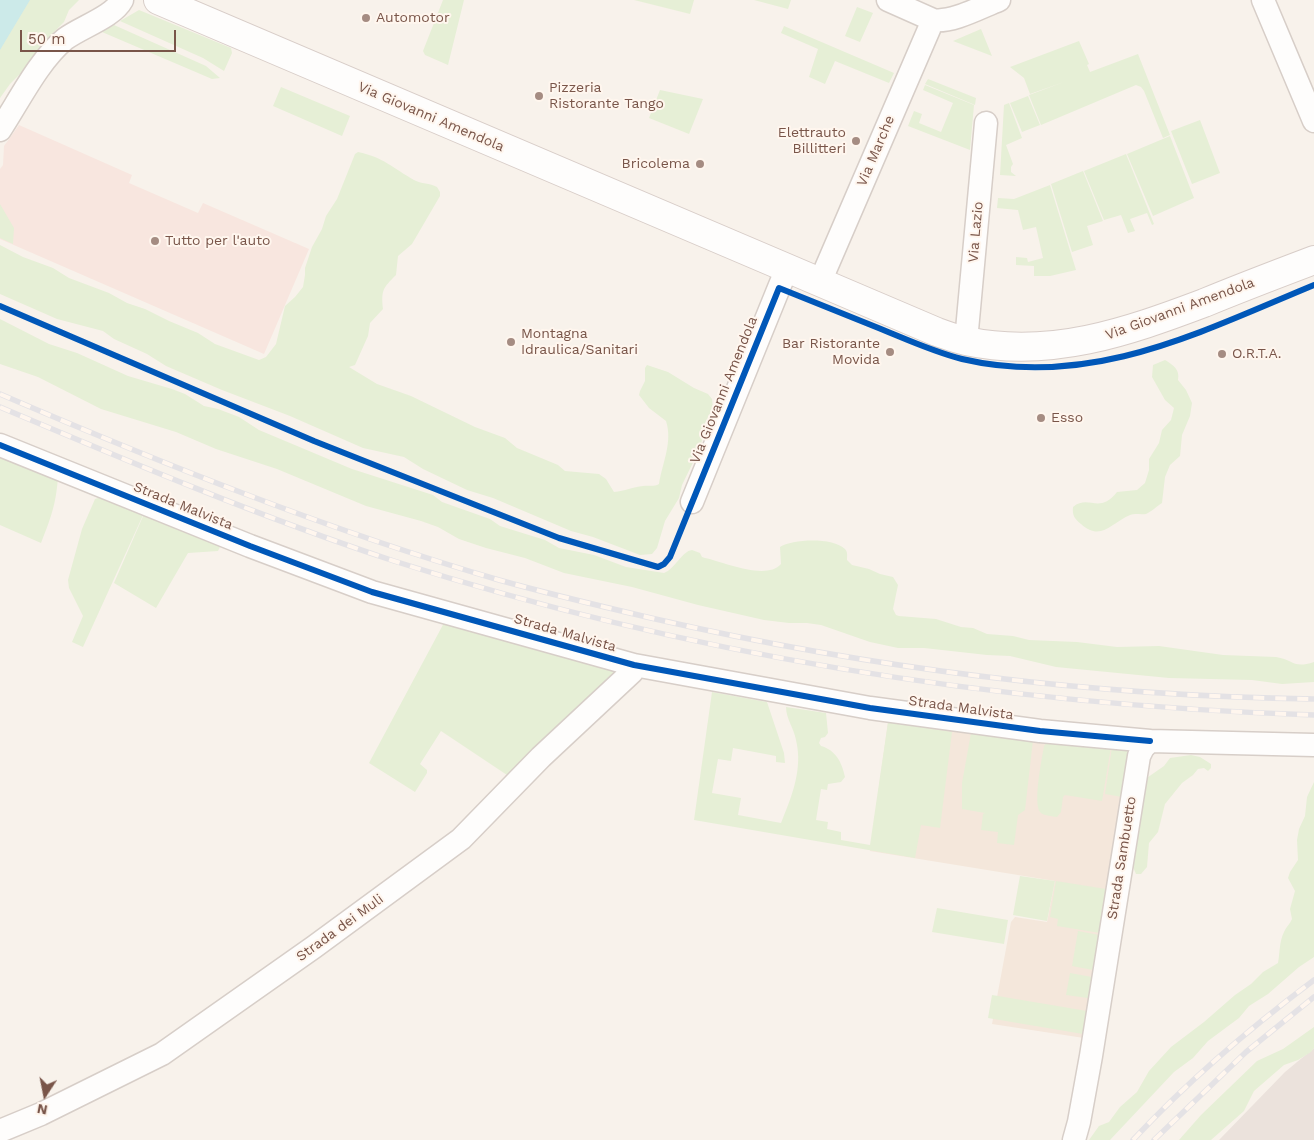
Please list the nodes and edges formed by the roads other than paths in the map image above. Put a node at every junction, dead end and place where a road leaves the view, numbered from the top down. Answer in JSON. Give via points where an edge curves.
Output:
{"nodes":[{"id":1,"x":122,"y":0,"type":"edge"},
{"id":2,"x":158,"y":0,"type":"edge"},
{"id":3,"x":888,"y":0,"type":"edge"},
{"id":4,"x":999,"y":0,"type":"edge"},
{"id":5,"x":1263,"y":0,"type":"edge"},
{"id":6,"x":933,"y":20,"type":"junction"},
{"id":7,"x":1314,"y":121,"type":"edge"},
{"id":8,"x":986,"y":123,"type":"dead end"},
{"id":9,"x":0,"y":130,"type":"edge"},
{"id":10,"x":1314,"y":260,"type":"edge"},
{"id":11,"x":787,"y":268,"type":"junction"},
{"id":12,"x":820,"y":282,"type":"junction"},
{"id":13,"x":966,"y":341,"type":"junction"},
{"id":14,"x":0,"y":446,"type":"edge"},
{"id":15,"x":692,"y":502,"type":"dead end"},
{"id":16,"x":634,"y":665,"type":"junction"},
{"id":17,"x":1150,"y":741,"type":"junction"},
{"id":18,"x":1314,"y":745,"type":"edge"},
{"id":19,"x":0,"y":1131,"type":"edge"},
{"id":20,"x":1074,"y":1140,"type":"edge"}],
"edges":[{"from":1,"to":9,"type":"street","via":[[113,11],[66,39],[47,57]]},
{"from":2,"to":11,"type":"main road","name":"Via Giovanni Amendola"},
{"from":3,"to":6,"type":"street"},
{"from":4,"to":6,"type":"street","via":[[950,19]]},
{"from":5,"to":7,"type":"street"},
{"from":6,"to":12,"type":"street","name":"Via Marche"},
{"from":8,"to":13,"type":"street","name":"Via Lazio"},
{"from":10,"to":13,"type":"main road","name":"Via Giovanni Amendola","via":[[1124,332],[1040,346]]},
{"from":11,"to":12,"type":"main road","name":"Via Giovanni Amendola"},
{"from":11,"to":15,"type":"street","name":"Via Giovanni Amendola"},
{"from":12,"to":13,"type":"main road","name":"Via Giovanni Amendola","via":[[936,332]]},
{"from":14,"to":16,"type":"street","name":"Strada Malvista","via":[[372,592]]},
{"from":16,"to":17,"type":"street","name":"Strada Malvista","via":[[870,708],[1040,731]]},
{"from":16,"to":19,"type":"street","name":"Strada dei Muli","via":[[632,672],[541,757],[477,824],[424,867],[162,1054]]},
{"from":17,"to":18,"type":"street"},
{"from":17,"to":20,"type":"street","name":"Strada Sambuetto","via":[[1139,756],[1091,1056]]}]}
